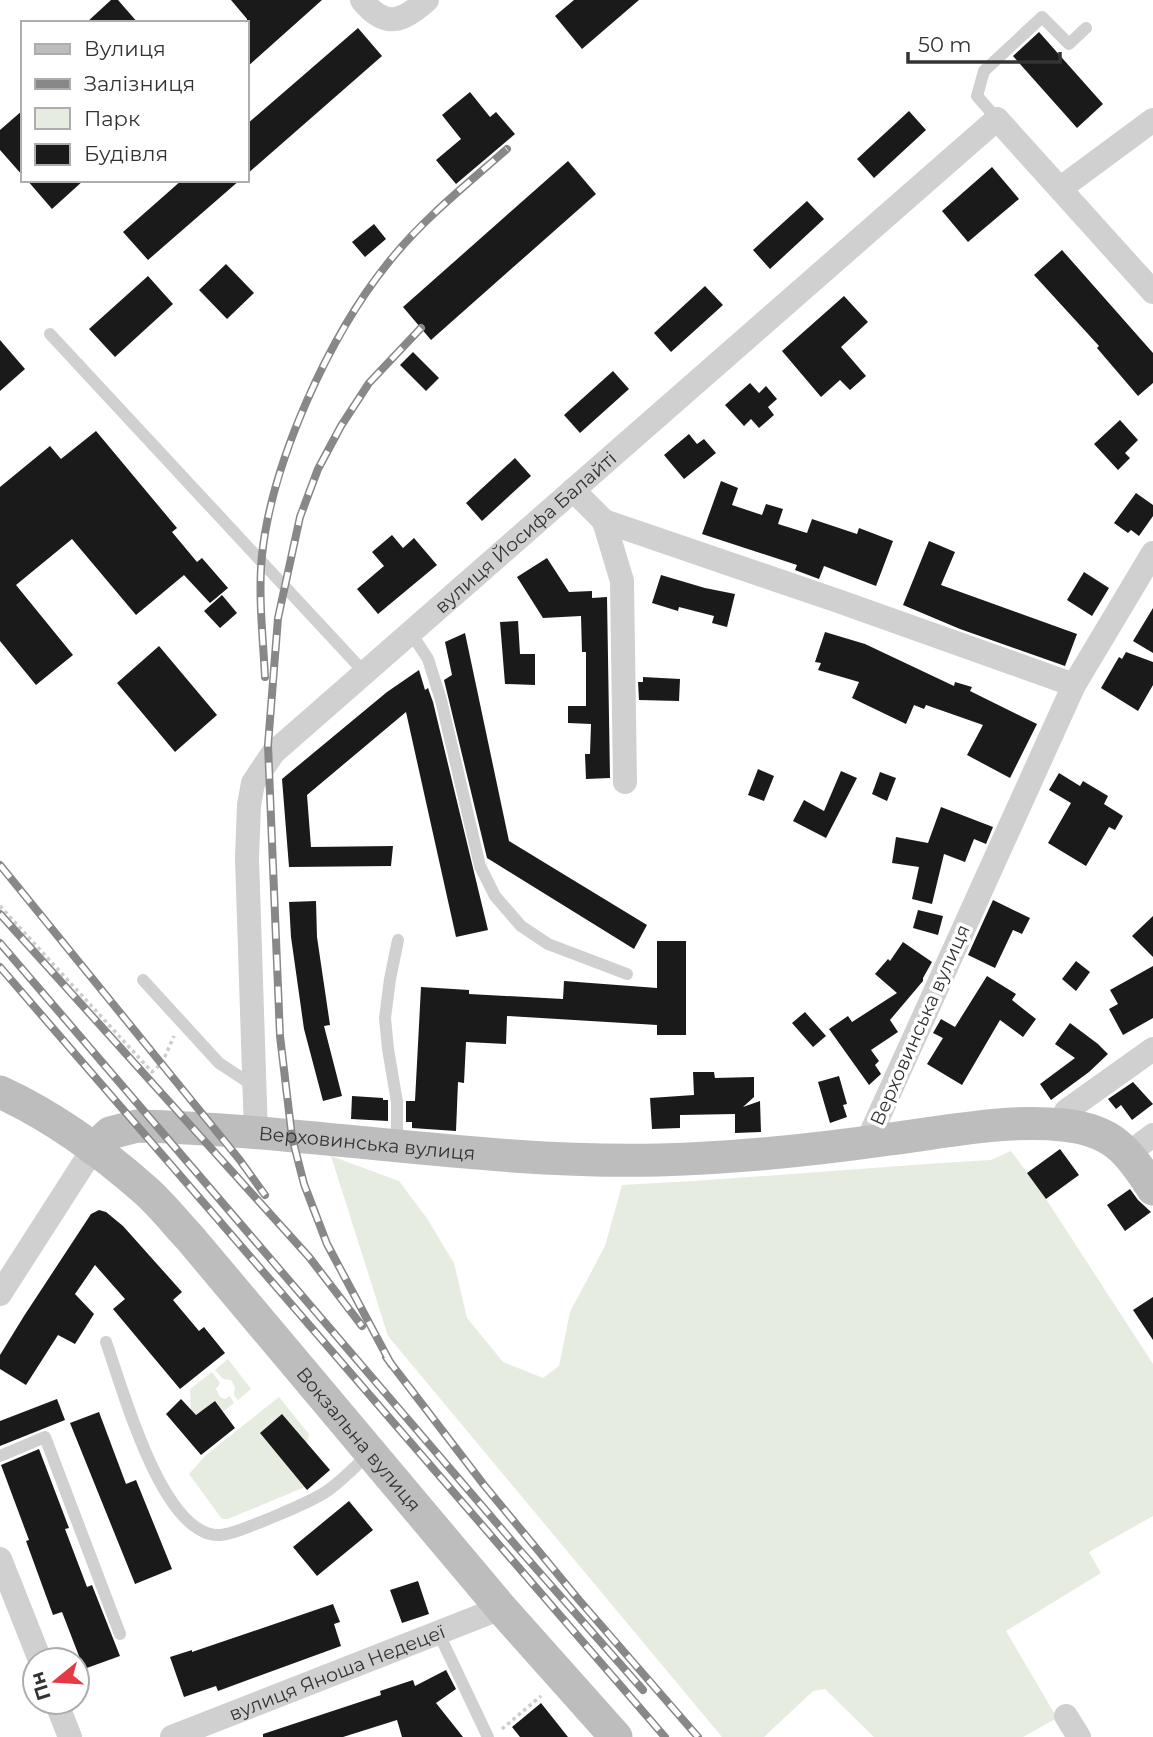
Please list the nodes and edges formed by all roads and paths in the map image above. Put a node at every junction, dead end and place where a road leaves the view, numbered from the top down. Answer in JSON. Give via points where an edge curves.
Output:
{"nodes":[{"id":1,"x":362,"y":0,"type":"edge"},
{"id":2,"x":427,"y":0,"type":"edge"},
{"id":3,"x":1086,"y":29,"type":"dead end"},
{"id":4,"x":997,"y":119,"type":"junction"},
{"id":5,"x":1153,"y":120,"type":"edge"},
{"id":6,"x":1061,"y":188,"type":"junction"},
{"id":7,"x":1153,"y":292,"type":"edge"},
{"id":8,"x":50,"y":334,"type":"dead end"},
{"id":9,"x":573,"y":490,"type":"junction"},
{"id":10,"x":604,"y":521,"type":"junction"},
{"id":11,"x":1153,"y":553,"type":"edge"},
{"id":12,"x":411,"y":633,"type":"junction"},
{"id":13,"x":365,"y":673,"type":"junction"},
{"id":14,"x":1074,"y":685,"type":"junction"},
{"id":15,"x":625,"y":782,"type":"dead end"},
{"id":16,"x":0,"y":906,"type":"edge"},
{"id":17,"x":398,"y":940,"type":"dead end"},
{"id":18,"x":627,"y":974,"type":"dead end"},
{"id":19,"x":143,"y":980,"type":"dead end"},
{"id":20,"x":180,"y":1022,"type":"junction"},
{"id":21,"x":1153,"y":1049,"type":"edge"},
{"id":22,"x":254,"y":1086,"type":"junction"},
{"id":23,"x":0,"y":1092,"type":"edge"},
{"id":24,"x":1061,"y":1124,"type":"junction"},
{"id":25,"x":256,"y":1134,"type":"junction"},
{"id":26,"x":867,"y":1142,"type":"junction"},
{"id":27,"x":1141,"y":1144,"type":"edge"},
{"id":28,"x":397,"y":1146,"type":"junction"},
{"id":29,"x":93,"y":1149,"type":"junction"},
{"id":30,"x":1153,"y":1189,"type":"edge"},
{"id":31,"x":0,"y":1294,"type":"edge"},
{"id":32,"x":106,"y":1342,"type":"dead end"},
{"id":33,"x":371,"y":1452,"type":"junction"},
{"id":34,"x":0,"y":1456,"type":"edge"},
{"id":35,"x":0,"y":1559,"type":"edge"},
{"id":36,"x":502,"y":1608,"type":"junction"},
{"id":37,"x":120,"y":1634,"type":"dead end"},
{"id":38,"x":439,"y":1634,"type":"junction"},
{"id":39,"x":34,"y":1646,"type":"edge"},
{"id":40,"x":541,"y":1696,"type":"dead end"},
{"id":41,"x":62,"y":1716,"type":"edge"},
{"id":42,"x":502,"y":1729,"type":"dead end"},
{"id":43,"x":70,"y":1737,"type":"edge"},
{"id":44,"x":172,"y":1737,"type":"edge"},
{"id":45,"x":488,"y":1737,"type":"edge"},
{"id":46,"x":616,"y":1737,"type":"edge"}],
"edges":[{"from":1,"to":2,"type":"street","via":[[380,17],[393,20],[406,17]]},
{"from":3,"to":4,"type":"lane","via":[[1069,44],[1042,17],[984,71],[977,96]]},
{"from":4,"to":6,"type":"street"},
{"from":4,"to":9,"type":"street","name":"вулиця Йосифа Балайті"},
{"from":5,"to":6,"type":"street"},
{"from":6,"to":7,"type":"street"},
{"from":8,"to":13,"type":"lane"},
{"from":9,"to":10,"type":"street"},
{"from":9,"to":12,"type":"street","name":"вулиця Йосифа Балайті"},
{"from":10,"to":14,"type":"street"},
{"from":10,"to":15,"type":"street","via":[[622,581]]},
{"from":11,"to":14,"type":"street","name":"Верховинська вулиця"},
{"from":12,"to":13,"type":"street","name":"вулиця Йосифа Балайті"},
{"from":12,"to":18,"type":"lane","via":[[428,659],[480,866],[495,896],[521,926],[548,944]]},
{"from":13,"to":22,"type":"street","name":"вулиця Йосифа Балайті","via":[[273,752],[253,783],[247,858]]},
{"from":14,"to":26,"type":"street","name":"Верховинська вулиця"},
{"from":16,"to":20,"type":"path","via":[[152,1072],[162,1063]]},
{"from":17,"to":28,"type":"lane","via":[[386,1018],[397,1102]]},
{"from":19,"to":20,"type":"lane"},
{"from":20,"to":22,"type":"lane","via":[[219,1063]]},
{"from":21,"to":24,"type":"street","via":[[1066,1111]]},
{"from":22,"to":25,"type":"street","name":"вулиця Йосифа Балайті"},
{"from":23,"to":29,"type":"street","name":"Вокзальна вулиця"},
{"from":24,"to":26,"type":"street","via":[[985,1127]]},
{"from":24,"to":27,"type":"street"},
{"from":25,"to":28,"type":"street","name":"Верховинська вулиця"},
{"from":25,"to":29,"type":"street","name":"Верховинська вулиця","via":[[137,1126],[110,1133]]},
{"from":26,"to":28,"type":"street","name":"Верховинська вулиця","via":[[734,1157],[656,1160]]},
{"from":27,"to":30,"type":"street"},
{"from":29,"to":31,"type":"street"},
{"from":29,"to":33,"type":"street","name":"Вокзальна вулиця","via":[[146,1191],[172,1219]]},
{"from":32,"to":33,"type":"lane","via":[[149,1462],[180,1513],[202,1531],[220,1535],[294,1509],[326,1492]]},
{"from":33,"to":36,"type":"street","name":"Вокзальна вулиця"},
{"from":34,"to":37,"type":"lane","via":[[45,1437]]},
{"from":35,"to":39,"type":"street"},
{"from":36,"to":38,"type":"street","name":"вулиця Яноша Недецеї"},
{"from":36,"to":46,"type":"street","name":"Вокзальна вулиця"},
{"from":38,"to":44,"type":"street","name":"вулиця Яноша Недецеї"},
{"from":38,"to":45,"type":"lane"},
{"from":40,"to":42,"type":"path"},
{"from":41,"to":43,"type":"street"}]}
